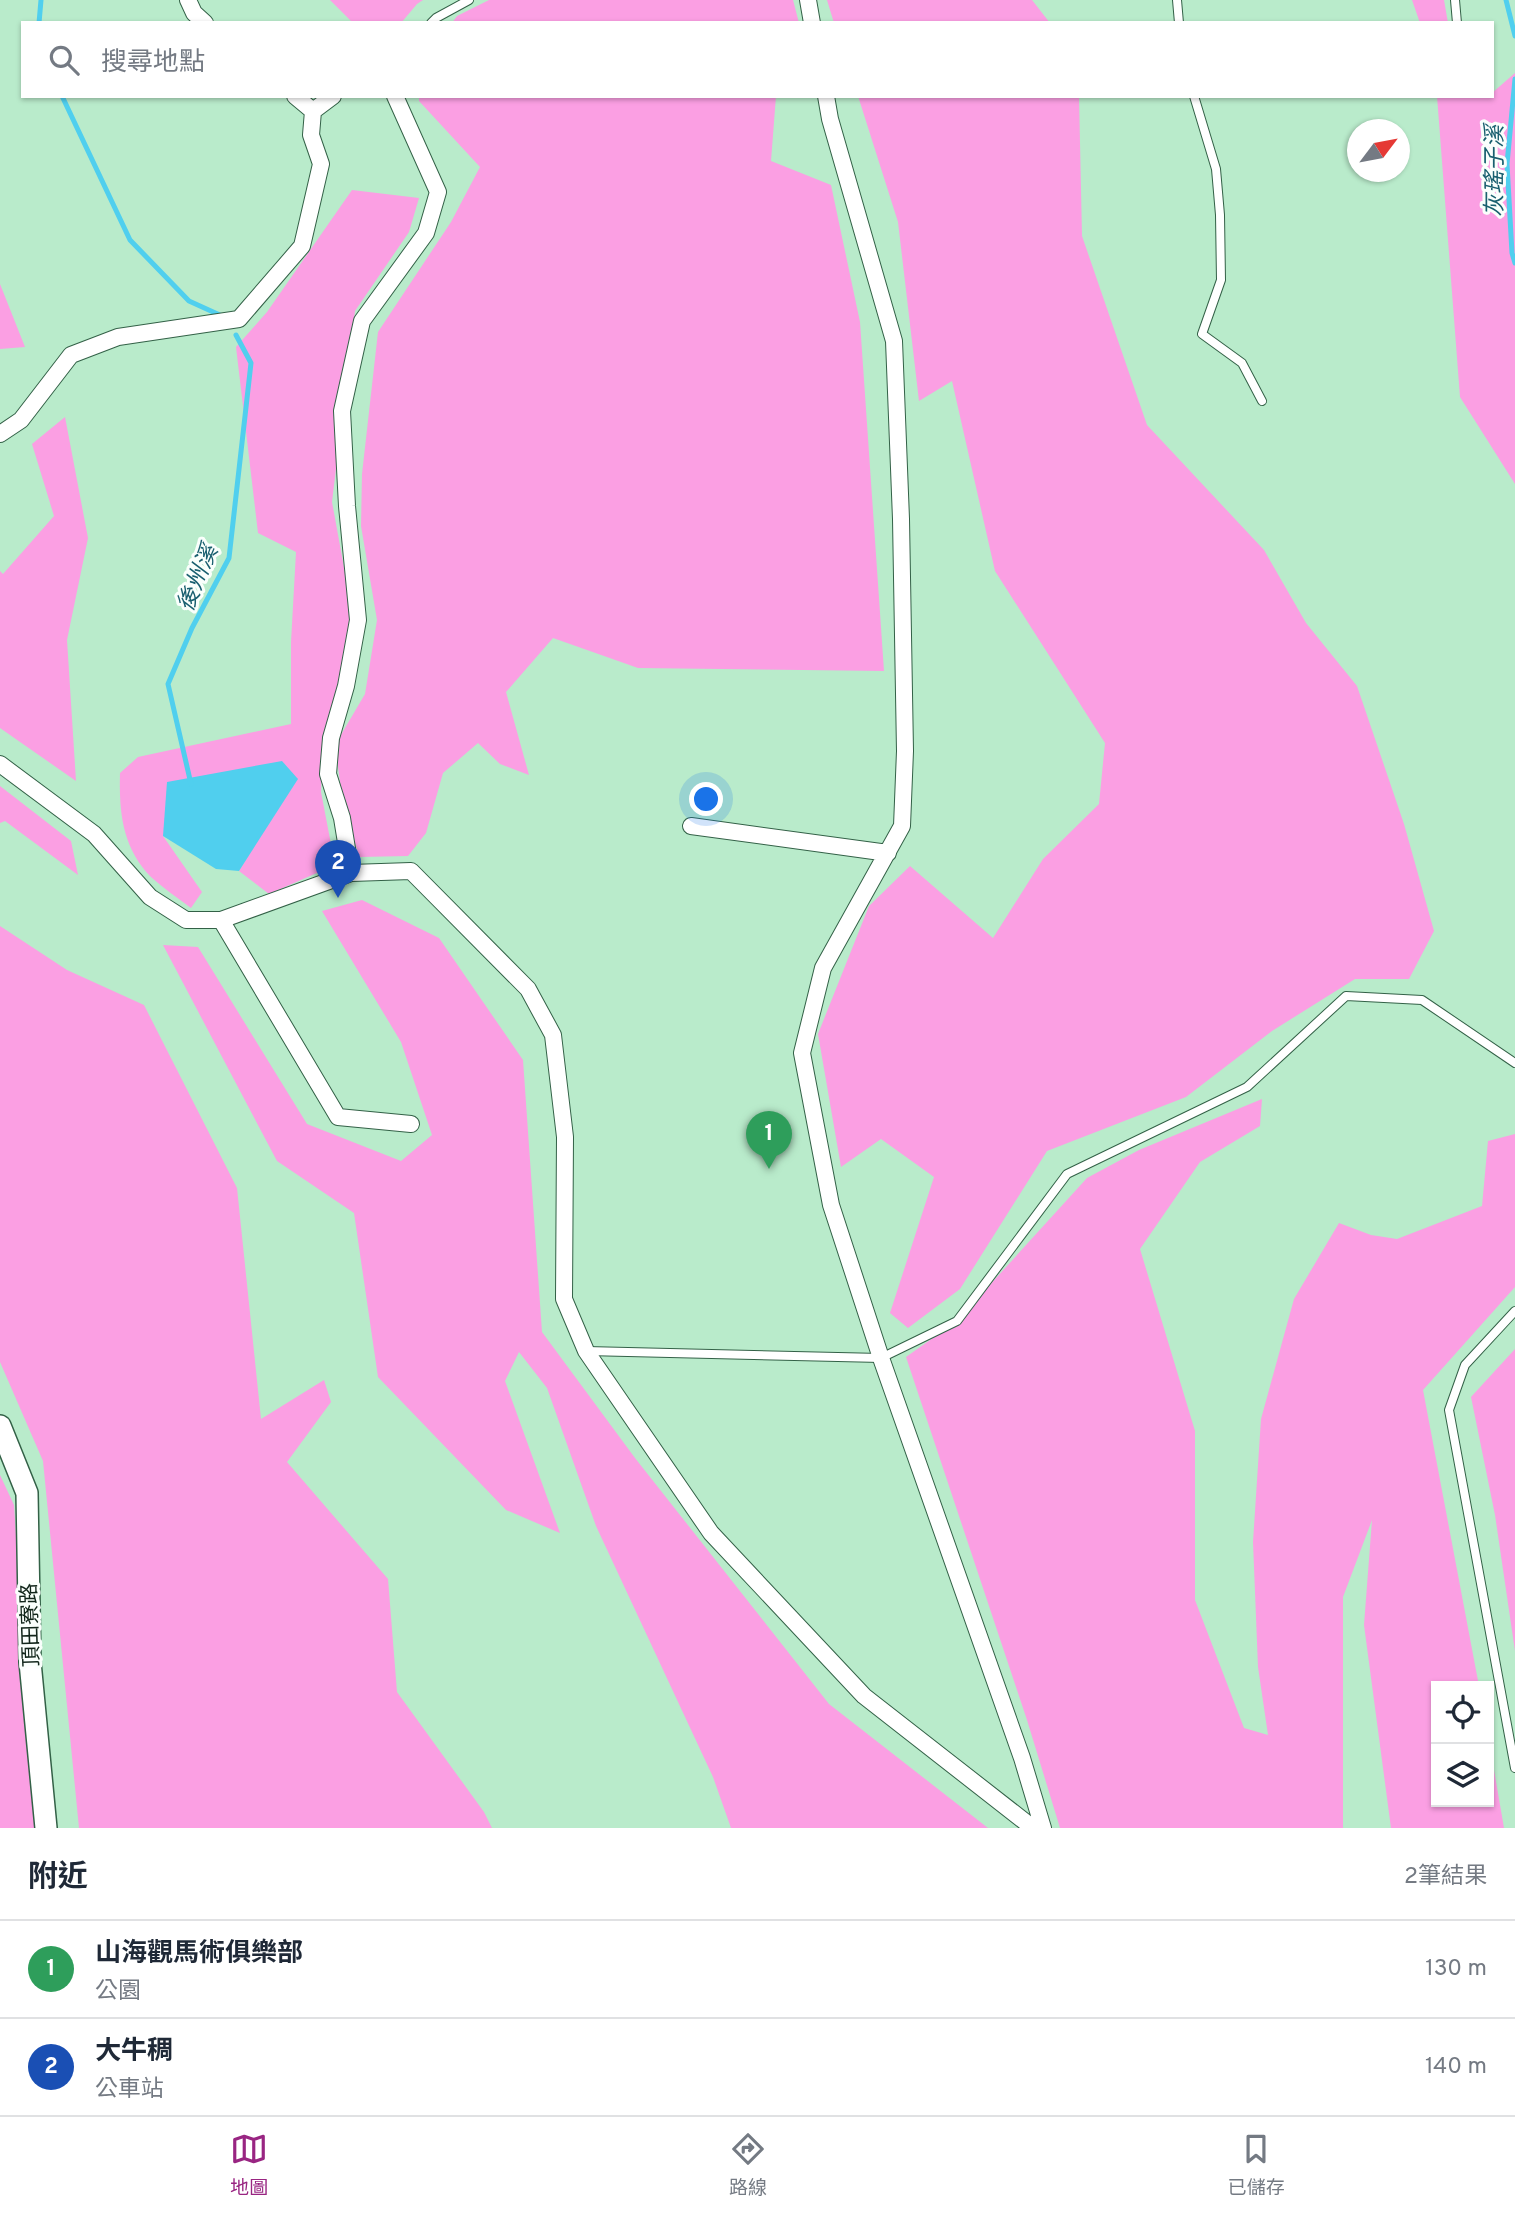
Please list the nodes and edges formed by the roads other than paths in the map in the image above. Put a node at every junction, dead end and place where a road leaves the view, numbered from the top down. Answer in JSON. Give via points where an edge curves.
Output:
{"nodes":[{"id":1,"x":188,"y":0,"type":"edge"},
{"id":2,"x":469,"y":0,"type":"edge"},
{"id":3,"x":808,"y":0,"type":"edge"},
{"id":4,"x":1177,"y":0,"type":"edge"},
{"id":5,"x":1455,"y":0,"type":"edge"},
{"id":6,"x":203,"y":21,"type":"edge"},
{"id":7,"x":433,"y":21,"type":"edge"},
{"id":8,"x":812,"y":21,"type":"edge"},
{"id":9,"x":1180,"y":21,"type":"edge"},
{"id":10,"x":1457,"y":21,"type":"edge"},
{"id":11,"x":297,"y":98,"type":"edge"},
{"id":12,"x":330,"y":98,"type":"edge"},
{"id":13,"x":396,"y":98,"type":"edge"},
{"id":14,"x":826,"y":98,"type":"edge"},
{"id":15,"x":1195,"y":98,"type":"edge"},
{"id":16,"x":313,"y":111,"type":"junction"},
{"id":17,"x":1262,"y":401,"type":"dead end"},
{"id":18,"x":0,"y":434,"type":"edge"},
{"id":19,"x":0,"y":764,"type":"edge"},
{"id":20,"x":691,"y":826,"type":"dead end"},
{"id":21,"x":888,"y":853,"type":"junction"},
{"id":22,"x":351,"y":873,"type":"junction"},
{"id":23,"x":221,"y":920,"type":"junction"},
{"id":24,"x":1515,"y":1063,"type":"edge"},
{"id":25,"x":411,"y":1124,"type":"dead end"},
{"id":26,"x":1515,"y":1311,"type":"edge"},
{"id":27,"x":586,"y":1351,"type":"junction"},
{"id":28,"x":881,"y":1358,"type":"junction"},
{"id":29,"x":0,"y":1426,"type":"edge"},
{"id":30,"x":1515,"y":1768,"type":"edge"},
{"id":31,"x":46,"y":1828,"type":"edge"},
{"id":32,"x":1033,"y":1828,"type":"edge"},
{"id":33,"x":1043,"y":1828,"type":"edge"}],
"edges":[{"from":1,"to":6,"type":"street"},
{"from":2,"to":7,"type":"lane"},
{"from":3,"to":8,"type":"street"},
{"from":4,"to":9,"type":"lane"},
{"from":5,"to":10,"type":"lane"},
{"from":11,"to":16,"type":"street"},
{"from":12,"to":16,"type":"street"},
{"from":13,"to":22,"type":"street","via":[[438,192],[426,233],[362,321],[342,411],[358,620],[331,738],[328,774],[342,818]]},
{"from":14,"to":21,"type":"street","via":[[894,341],[905,751],[902,826]]},
{"from":15,"to":17,"type":"lane","via":[[1216,169],[1220,215],[1221,280],[1202,334],[1242,363]]},
{"from":16,"to":18,"type":"street","via":[[311,135],[321,164],[302,246],[239,319],[118,337],[71,355],[21,420]]},
{"from":19,"to":23,"type":"street","via":[[94,834],[149,897],[186,920]]},
{"from":20,"to":21,"type":"street"},
{"from":21,"to":28,"type":"street","via":[[823,968],[802,1054],[831,1205]]},
{"from":22,"to":23,"type":"street"},
{"from":22,"to":27,"type":"street","via":[[411,871],[528,989],[553,1035],[565,1137],[564,1300]]},
{"from":23,"to":25,"type":"street","via":[[338,1117]]},
{"from":24,"to":28,"type":"lane","via":[[1422,1000],[1346,996],[1247,1087],[1067,1174],[957,1321]]},
{"from":26,"to":30,"type":"lane","via":[[1465,1365],[1449,1410]]},
{"from":27,"to":28,"type":"lane"},
{"from":27,"to":32,"type":"street","via":[[711,1533],[864,1696]]},
{"from":28,"to":33,"type":"street"},
{"from":29,"to":31,"type":"street","name":"頂田寮路","via":[[27,1493],[30,1662]]}]}
